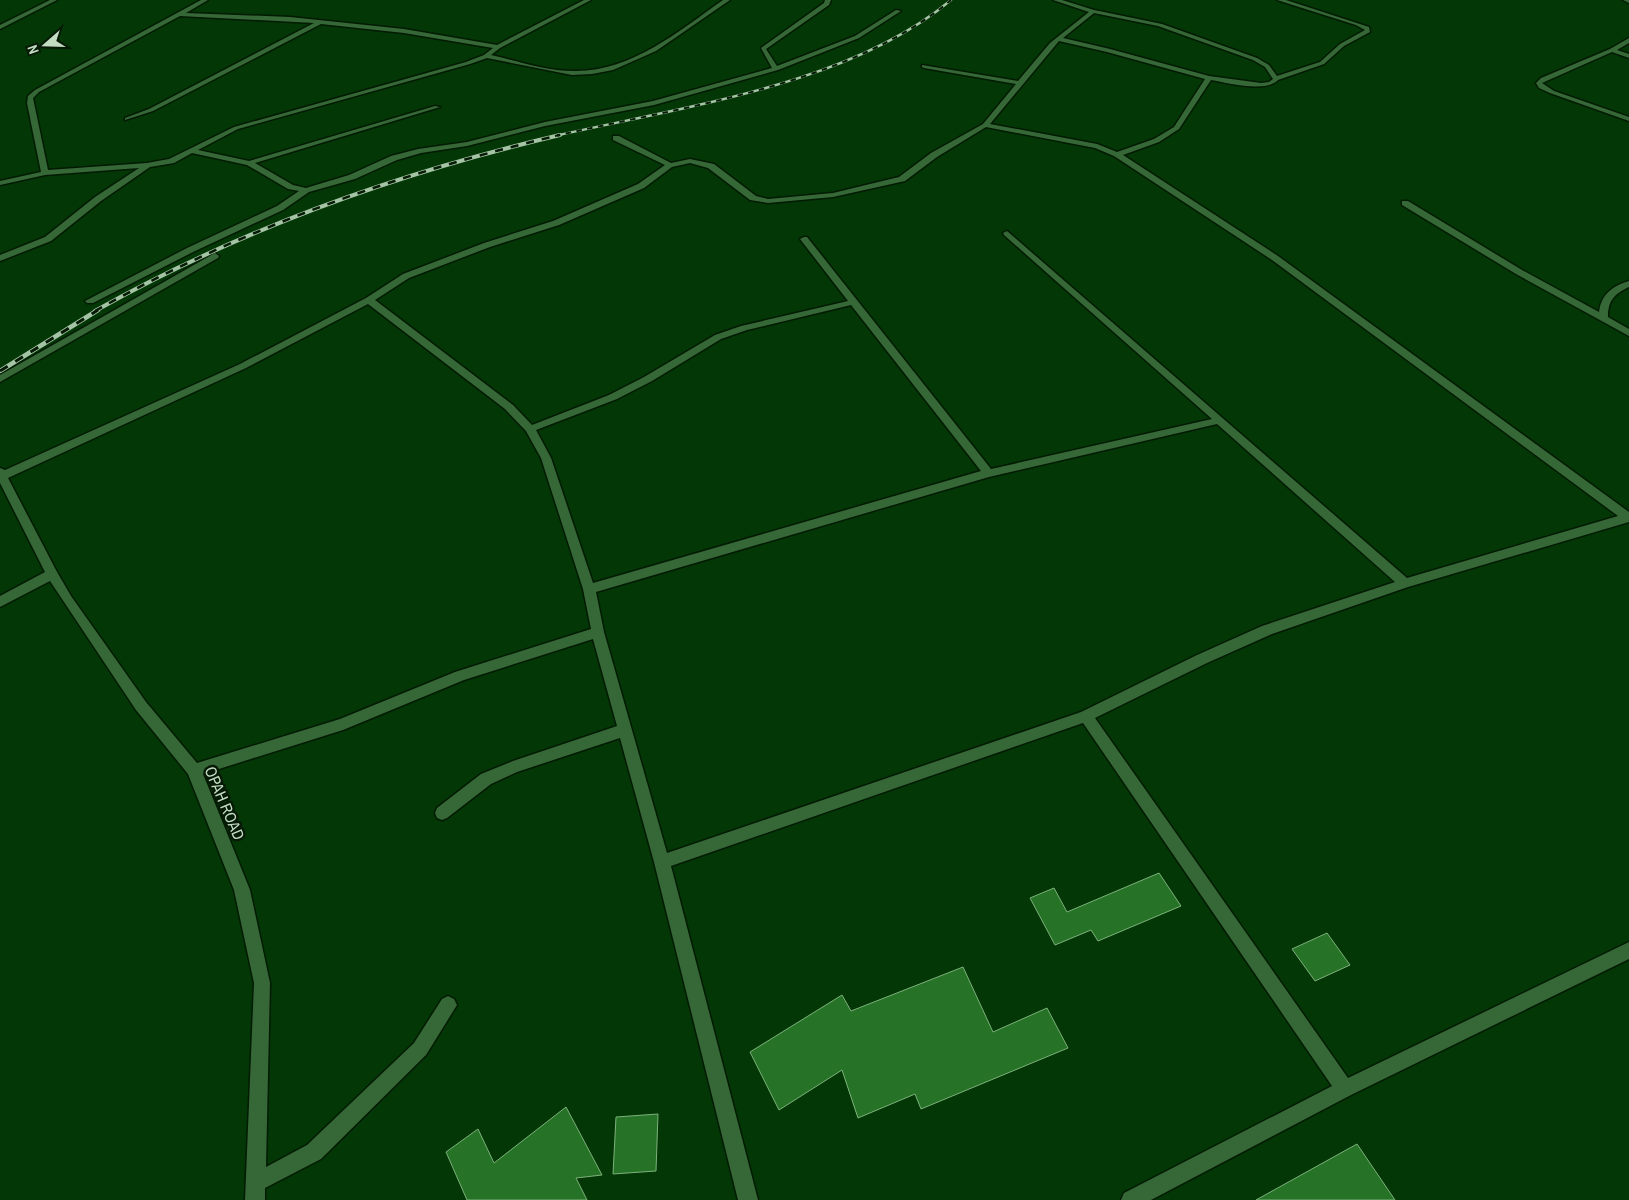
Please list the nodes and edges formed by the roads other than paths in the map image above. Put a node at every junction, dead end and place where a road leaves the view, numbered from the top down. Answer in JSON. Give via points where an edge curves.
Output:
{"nodes":[{"id":1,"x":54,"y":0,"type":"edge"},
{"id":2,"x":205,"y":0,"type":"edge"},
{"id":3,"x":588,"y":0,"type":"edge"},
{"id":4,"x":727,"y":0,"type":"edge"},
{"id":5,"x":828,"y":0,"type":"edge"},
{"id":6,"x":1056,"y":0,"type":"edge"},
{"id":7,"x":1280,"y":0,"type":"edge"},
{"id":8,"x":898,"y":11,"type":"dead end"},
{"id":9,"x":1093,"y":11,"type":"junction"},
{"id":10,"x":177,"y":14,"type":"junction"},
{"id":11,"x":319,"y":23,"type":"junction"},
{"id":12,"x":0,"y":27,"type":"edge"},
{"id":13,"x":1058,"y":39,"type":"junction"},
{"id":14,"x":1629,"y":40,"type":"edge"},
{"id":15,"x":498,"y":47,"type":"junction"},
{"id":16,"x":1612,"y":50,"type":"junction"},
{"id":17,"x":486,"y":56,"type":"junction"},
{"id":18,"x":1629,"y":56,"type":"edge"},
{"id":19,"x":924,"y":66,"type":"dead end"},
{"id":20,"x":776,"y":68,"type":"junction"},
{"id":21,"x":1209,"y":78,"type":"junction"},
{"id":22,"x":1276,"y":79,"type":"junction"},
{"id":23,"x":1021,"y":83,"type":"junction"},
{"id":24,"x":438,"y":107,"type":"dead end"},
{"id":25,"x":126,"y":119,"type":"dead end"},
{"id":26,"x":1629,"y":119,"type":"edge"},
{"id":27,"x":985,"y":125,"type":"junction"},
{"id":28,"x":616,"y":138,"type":"dead end"},
{"id":29,"x":193,"y":151,"type":"junction"},
{"id":30,"x":1117,"y":154,"type":"junction"},
{"id":31,"x":249,"y":163,"type":"junction"},
{"id":32,"x":147,"y":165,"type":"junction"},
{"id":33,"x":670,"y":165,"type":"junction"},
{"id":34,"x":45,"y":173,"type":"junction"},
{"id":35,"x":0,"y":183,"type":"edge"},
{"id":36,"x":306,"y":190,"type":"junction"},
{"id":37,"x":1405,"y":203,"type":"dead end"},
{"id":38,"x":1007,"y":233,"type":"dead end"},
{"id":39,"x":804,"y":238,"type":"dead end"},
{"id":40,"x":215,"y":256,"type":"dead end"},
{"id":41,"x":0,"y":258,"type":"edge"},
{"id":42,"x":1629,"y":284,"type":"edge"},
{"id":43,"x":369,"y":300,"type":"junction"},
{"id":44,"x":90,"y":301,"type":"dead end"},
{"id":45,"x":853,"y":302,"type":"junction"},
{"id":46,"x":1603,"y":318,"type":"junction"},
{"id":47,"x":1629,"y":333,"type":"edge"},
{"id":48,"x":0,"y":379,"type":"edge"},
{"id":49,"x":1220,"y":420,"type":"junction"},
{"id":50,"x":530,"y":429,"type":"junction"},
{"id":51,"x":988,"y":473,"type":"junction"},
{"id":52,"x":1,"y":474,"type":"edge"},
{"id":53,"x":1629,"y":517,"type":"edge"},
{"id":54,"x":52,"y":574,"type":"junction"},
{"id":55,"x":1405,"y":583,"type":"junction"},
{"id":56,"x":589,"y":589,"type":"junction"},
{"id":57,"x":0,"y":602,"type":"edge"},
{"id":58,"x":598,"y":632,"type":"junction"},
{"id":59,"x":1086,"y":716,"type":"junction"},
{"id":60,"x":625,"y":730,"type":"junction"},
{"id":61,"x":194,"y":770,"type":"junction"},
{"id":62,"x":442,"y":813,"type":"dead end"},
{"id":63,"x":662,"y":862,"type":"junction"},
{"id":64,"x":1629,"y":950,"type":"edge"},
{"id":65,"x":448,"y":1005,"type":"dead end"},
{"id":66,"x":1345,"y":1089,"type":"junction"},
{"id":67,"x":256,"y":1182,"type":"junction"},
{"id":68,"x":255,"y":1200,"type":"edge"},
{"id":69,"x":748,"y":1200,"type":"edge"},
{"id":70,"x":1131,"y":1200,"type":"edge"}],
"edges":[{"from":1,"to":12,"type":"street"},
{"from":2,"to":10,"type":"street"},
{"from":3,"to":15,"type":"street"},
{"from":4,"to":17,"type":"street","via":[[656,49],[610,69],[572,73]]},
{"from":5,"to":20,"type":"street","via":[[827,4],[763,49]]},
{"from":6,"to":9,"type":"street"},
{"from":7,"to":22,"type":"street","via":[[1358,24],[1368,32],[1342,45],[1322,63]]},
{"from":8,"to":20,"type":"street","via":[[857,37]]},
{"from":9,"to":13,"type":"street"},
{"from":9,"to":22,"type":"street","via":[[1160,25],[1255,59],[1270,69]]},
{"from":10,"to":11,"type":"street"},
{"from":10,"to":34,"type":"street","via":[[30,97]]},
{"from":11,"to":15,"type":"street"},
{"from":11,"to":25,"type":"street","via":[[151,110]]},
{"from":13,"to":21,"type":"street"},
{"from":13,"to":23,"type":"street"},
{"from":14,"to":16,"type":"street"},
{"from":15,"to":17,"type":"street"},
{"from":16,"to":18,"type":"street"},
{"from":16,"to":26,"type":"street","via":[[1539,83],[1552,92]]},
{"from":17,"to":29,"type":"street","via":[[443,72],[236,128]]},
{"from":19,"to":23,"type":"street"},
{"from":20,"to":36,"type":"street","via":[[654,103],[394,158],[352,177]]},
{"from":21,"to":22,"type":"street","via":[[1261,85],[1271,84]]},
{"from":21,"to":30,"type":"street","via":[[1177,128],[1169,135]]},
{"from":23,"to":27,"type":"street"},
{"from":24,"to":31,"type":"street"},
{"from":27,"to":30,"type":"street","via":[[1097,146]]},
{"from":27,"to":33,"type":"street","via":[[934,155],[902,179],[833,196],[768,201],[753,198],[712,166],[690,161]]},
{"from":28,"to":33,"type":"street"},
{"from":29,"to":31,"type":"street"},
{"from":29,"to":32,"type":"street","via":[[171,161]]},
{"from":30,"to":53,"type":"street","via":[[1275,258]]},
{"from":31,"to":36,"type":"street","via":[[291,187]]},
{"from":32,"to":34,"type":"street"},
{"from":32,"to":41,"type":"street","via":[[48,239]]},
{"from":33,"to":43,"type":"street","via":[[642,186],[556,223],[424,268]]},
{"from":34,"to":35,"type":"street"},
{"from":36,"to":44,"type":"street","via":[[280,208]]},
{"from":37,"to":46,"type":"street","via":[[1518,272]]},
{"from":38,"to":49,"type":"street"},
{"from":39,"to":45,"type":"street"},
{"from":40,"to":48,"type":"street"},
{"from":42,"to":46,"type":"street","via":[[1608,296],[1603,304]]},
{"from":43,"to":50,"type":"street","via":[[509,407]]},
{"from":43,"to":52,"type":"street","via":[[243,366]]},
{"from":45,"to":50,"type":"street","via":[[718,337],[613,397]]},
{"from":45,"to":51,"type":"street"},
{"from":46,"to":47,"type":"street"},
{"from":49,"to":51,"type":"street"},
{"from":49,"to":55,"type":"street"},
{"from":50,"to":56,"type":"street","via":[[546,458]]},
{"from":51,"to":56,"type":"street"},
{"from":52,"to":54,"type":"street","name":"OPAH ROAD"},
{"from":53,"to":55,"type":"street"},
{"from":54,"to":57,"type":"street"},
{"from":54,"to":61,"type":"street","name":"OPAH ROAD","via":[[141,706]]},
{"from":55,"to":59,"type":"street","via":[[1267,630]]},
{"from":56,"to":58,"type":"street"},
{"from":58,"to":60,"type":"street"},
{"from":58,"to":61,"type":"street","via":[[460,676],[343,724]]},
{"from":59,"to":63,"type":"street"},
{"from":59,"to":66,"type":"street"},
{"from":60,"to":62,"type":"street","via":[[486,779]]},
{"from":60,"to":63,"type":"street"},
{"from":61,"to":67,"type":"street","name":"OPAH ROAD","via":[[242,890],[262,983]]},
{"from":63,"to":69,"type":"street"},
{"from":64,"to":66,"type":"street"},
{"from":65,"to":67,"type":"street","via":[[420,1049],[314,1152]]},
{"from":66,"to":70,"type":"street"},
{"from":67,"to":68,"type":"street","name":"OPAH ROAD"}]}
